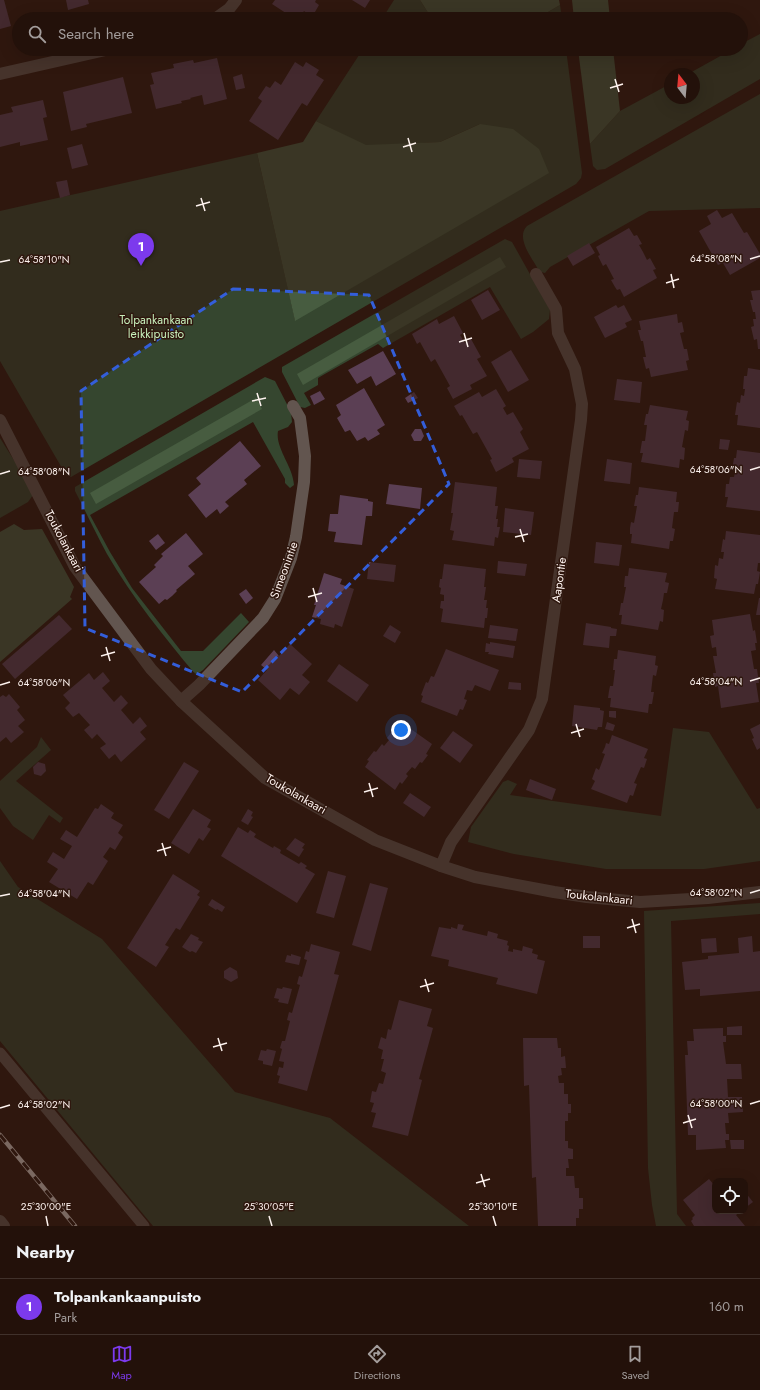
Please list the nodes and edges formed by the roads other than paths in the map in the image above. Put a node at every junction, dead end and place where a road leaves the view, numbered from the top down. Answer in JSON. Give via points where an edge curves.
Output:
{"nodes":[{"id":1,"x":236,"y":0,"type":"edge"},
{"id":2,"x":225,"y":12,"type":"edge"},
{"id":3,"x":79,"y":56,"type":"edge"},
{"id":4,"x":0,"y":74,"type":"edge"},
{"id":5,"x":536,"y":274,"type":"dead end"},
{"id":6,"x":293,"y":406,"type":"dead end"},
{"id":7,"x":0,"y":420,"type":"edge"},
{"id":8,"x":181,"y":701,"type":"junction"},
{"id":9,"x":441,"y":866,"type":"junction"},
{"id":10,"x":760,"y":892,"type":"edge"},
{"id":11,"x":0,"y":1053,"type":"edge"},
{"id":12,"x":0,"y":1221,"type":"edge"},
{"id":13,"x":4,"y":1226,"type":"edge"},
{"id":14,"x":144,"y":1226,"type":"edge"}],
"edges":[{"from":1,"to":2,"type":"street"},
{"from":3,"to":4,"type":"street"},
{"from":5,"to":9,"type":"street","name":"Aapontie","via":[[556,309],[558,333],[575,369],[582,404],[542,699],[529,730],[451,842]]},
{"from":6,"to":8,"type":"street","name":"Simeonintie","via":[[300,418],[305,456],[304,482],[291,558],[275,599],[263,618]]},
{"from":7,"to":8,"type":"street","name":"Toukolankaari","via":[[75,567],[151,669]]},
{"from":8,"to":9,"type":"street","name":"Toukolankaari","via":[[265,778],[375,840]]},
{"from":9,"to":10,"type":"street","name":"Toukolankaari","via":[[475,877],[554,892],[632,901],[663,901]]},
{"from":11,"to":14,"type":"lane"},
{"from":12,"to":13,"type":"street"}]}
